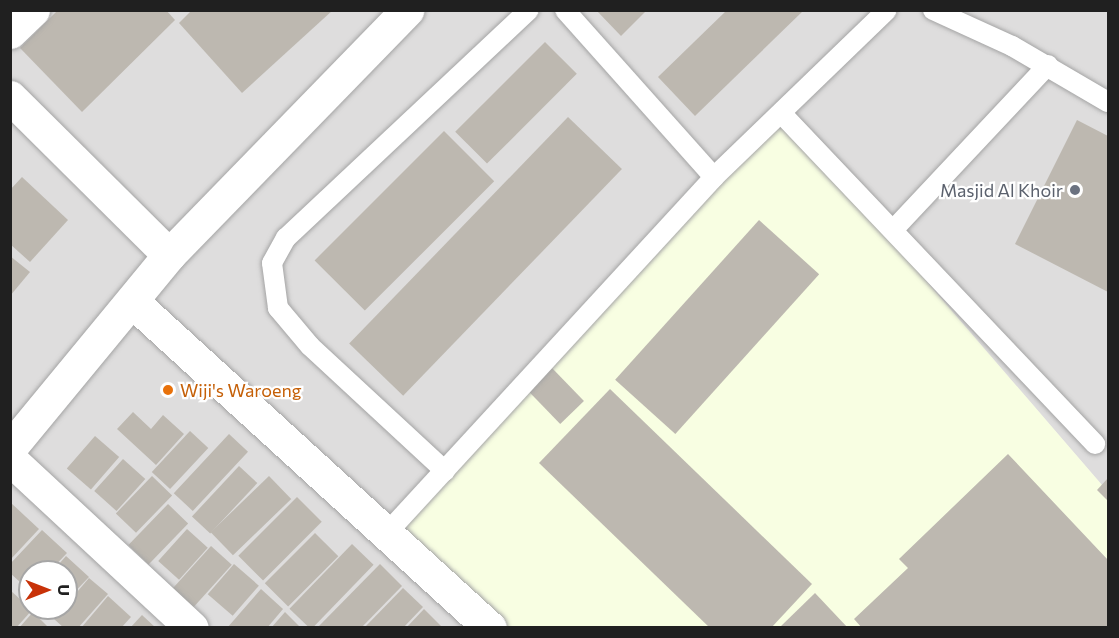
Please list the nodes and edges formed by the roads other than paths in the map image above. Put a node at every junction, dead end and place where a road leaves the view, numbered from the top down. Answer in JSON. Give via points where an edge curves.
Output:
{"nodes":[{"id":1,"x":33,"y":10,"type":"edge"},
{"id":2,"x":407,"y":10,"type":"edge"},
{"id":3,"x":530,"y":10,"type":"edge"},
{"id":4,"x":565,"y":10,"type":"edge"},
{"id":5,"x":887,"y":10,"type":"edge"},
{"id":6,"x":933,"y":10,"type":"edge"},
{"id":7,"x":10,"y":32,"type":"edge"},
{"id":8,"x":1048,"y":65,"type":"junction"},
{"id":9,"x":10,"y":97,"type":"edge"},
{"id":10,"x":1108,"y":102,"type":"edge"},
{"id":11,"x":782,"y":114,"type":"junction"},
{"id":12,"x":714,"y":177,"type":"junction"},
{"id":13,"x":894,"y":229,"type":"junction"},
{"id":14,"x":169,"y":255,"type":"junction"},
{"id":15,"x":134,"y":303,"type":"junction"},
{"id":16,"x":1095,"y":444,"type":"dead end"},
{"id":17,"x":10,"y":448,"type":"edge"},
{"id":18,"x":10,"y":459,"type":"edge"},
{"id":19,"x":445,"y":471,"type":"junction"},
{"id":20,"x":385,"y":535,"type":"junction"},
{"id":21,"x":192,"y":627,"type":"edge"},
{"id":22,"x":490,"y":627,"type":"edge"}],
"edges":[{"from":1,"to":7,"type":"street"},
{"from":2,"to":14,"type":"street"},
{"from":3,"to":19,"type":"lane","via":[[286,238],[272,264],[278,308]]},
{"from":4,"to":12,"type":"lane"},
{"from":5,"to":11,"type":"lane"},
{"from":6,"to":8,"type":"lane"},
{"from":8,"to":10,"type":"lane"},
{"from":8,"to":13,"type":"lane"},
{"from":9,"to":14,"type":"street"},
{"from":11,"to":12,"type":"lane"},
{"from":11,"to":13,"type":"lane"},
{"from":12,"to":19,"type":"lane"},
{"from":13,"to":16,"type":"lane"},
{"from":14,"to":15,"type":"street"},
{"from":15,"to":17,"type":"street"},
{"from":15,"to":20,"type":"street"},
{"from":18,"to":21,"type":"street"},
{"from":19,"to":20,"type":"lane"},
{"from":20,"to":22,"type":"street"}]}
